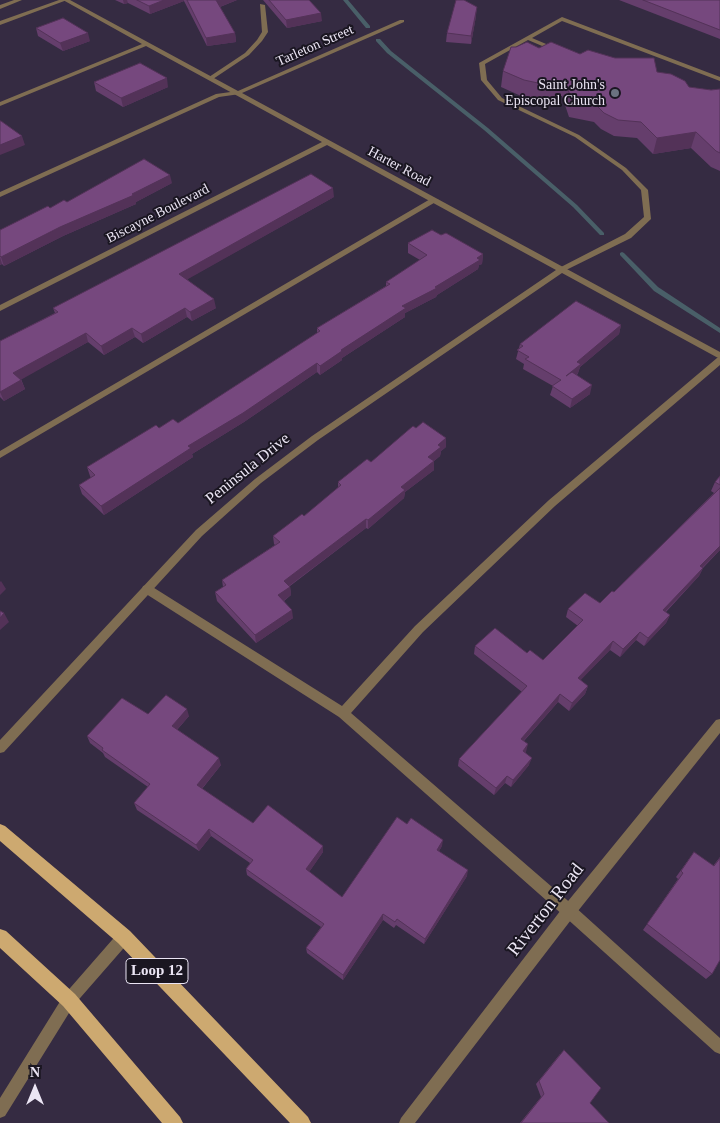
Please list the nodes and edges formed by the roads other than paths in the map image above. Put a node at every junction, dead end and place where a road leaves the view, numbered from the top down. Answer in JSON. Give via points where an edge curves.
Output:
{"nodes":[{"id":1,"x":20,"y":0,"type":"edge"},
{"id":2,"x":65,"y":0,"type":"edge"},
{"id":3,"x":262,"y":5,"type":"dead end"},
{"id":4,"x":0,"y":7,"type":"edge"},
{"id":5,"x":402,"y":21,"type":"dead end"},
{"id":6,"x":0,"y":23,"type":"edge"},
{"id":7,"x":527,"y":38,"type":"junction"},
{"id":8,"x":146,"y":44,"type":"junction"},
{"id":9,"x":560,"y":52,"type":"edge"},
{"id":10,"x":211,"y":78,"type":"junction"},
{"id":11,"x":720,"y":79,"type":"edge"},
{"id":12,"x":238,"y":93,"type":"junction"},
{"id":13,"x":0,"y":104,"type":"edge"},
{"id":14,"x":327,"y":142,"type":"junction"},
{"id":15,"x":0,"y":195,"type":"edge"},
{"id":16,"x":435,"y":200,"type":"junction"},
{"id":17,"x":562,"y":270,"type":"junction"},
{"id":18,"x":0,"y":308,"type":"edge"},
{"id":19,"x":720,"y":356,"type":"edge"},
{"id":20,"x":720,"y":360,"type":"edge"},
{"id":21,"x":0,"y":455,"type":"edge"},
{"id":22,"x":147,"y":589,"type":"junction"},
{"id":23,"x":343,"y":713,"type":"junction"},
{"id":24,"x":720,"y":724,"type":"edge"},
{"id":25,"x":0,"y":748,"type":"edge"},
{"id":26,"x":0,"y":830,"type":"edge"},
{"id":27,"x":569,"y":911,"type":"junction"},
{"id":28,"x":0,"y":937,"type":"edge"},
{"id":29,"x":124,"y":937,"type":"junction"},
{"id":30,"x":69,"y":1000,"type":"junction"},
{"id":31,"x":720,"y":1047,"type":"edge"},
{"id":32,"x":0,"y":1111,"type":"edge"},
{"id":33,"x":174,"y":1123,"type":"edge"},
{"id":34,"x":302,"y":1123,"type":"edge"},
{"id":35,"x":406,"y":1123,"type":"edge"}],
"edges":[{"from":1,"to":4,"type":"street"},
{"from":2,"to":6,"type":"street"},
{"from":2,"to":8,"type":"street","name":"Harter Road"},
{"from":3,"to":10,"type":"street","via":[[265,32],[259,41],[247,54]]},
{"from":5,"to":12,"type":"street","name":"Tarleton Street"},
{"from":7,"to":9,"type":"street"},
{"from":7,"to":11,"type":"street","via":[[562,19]]},
{"from":7,"to":17,"type":"street","name":"Peninsula Drive","via":[[482,62],[484,80],[500,99],[578,136],[624,168],[644,190],[648,218],[628,236]]},
{"from":8,"to":10,"type":"street","name":"Harter Road"},
{"from":8,"to":13,"type":"street"},
{"from":10,"to":12,"type":"street","name":"Harter Road"},
{"from":12,"to":14,"type":"street","name":"Harter Road"},
{"from":12,"to":15,"type":"street","name":"Tarleton Street","via":[[218,95]]},
{"from":14,"to":16,"type":"street","name":"Harter Road"},
{"from":14,"to":18,"type":"street","name":"Biscayne Boulevard"},
{"from":16,"to":17,"type":"street","name":"Harter Road"},
{"from":16,"to":21,"type":"street"},
{"from":17,"to":19,"type":"street","name":"Harter Road"},
{"from":17,"to":22,"type":"street","name":"Peninsula Drive","via":[[314,438],[258,481],[199,534]]},
{"from":20,"to":23,"type":"street","via":[[552,503],[419,629]]},
{"from":22,"to":23,"type":"street"},
{"from":22,"to":25,"type":"street","name":"Peninsula Drive"},
{"from":23,"to":27,"type":"street"},
{"from":24,"to":27,"type":"street","name":"Riverton Road"},
{"from":26,"to":29,"type":"main road","number":"Loop 12"},
{"from":27,"to":31,"type":"street"},
{"from":27,"to":35,"type":"street","name":"Riverton Road"},
{"from":28,"to":30,"type":"main road"},
{"from":29,"to":30,"type":"street"},
{"from":29,"to":34,"type":"main road","number":"Loop 12"},
{"from":30,"to":32,"type":"street"},
{"from":30,"to":33,"type":"main road"}]}
